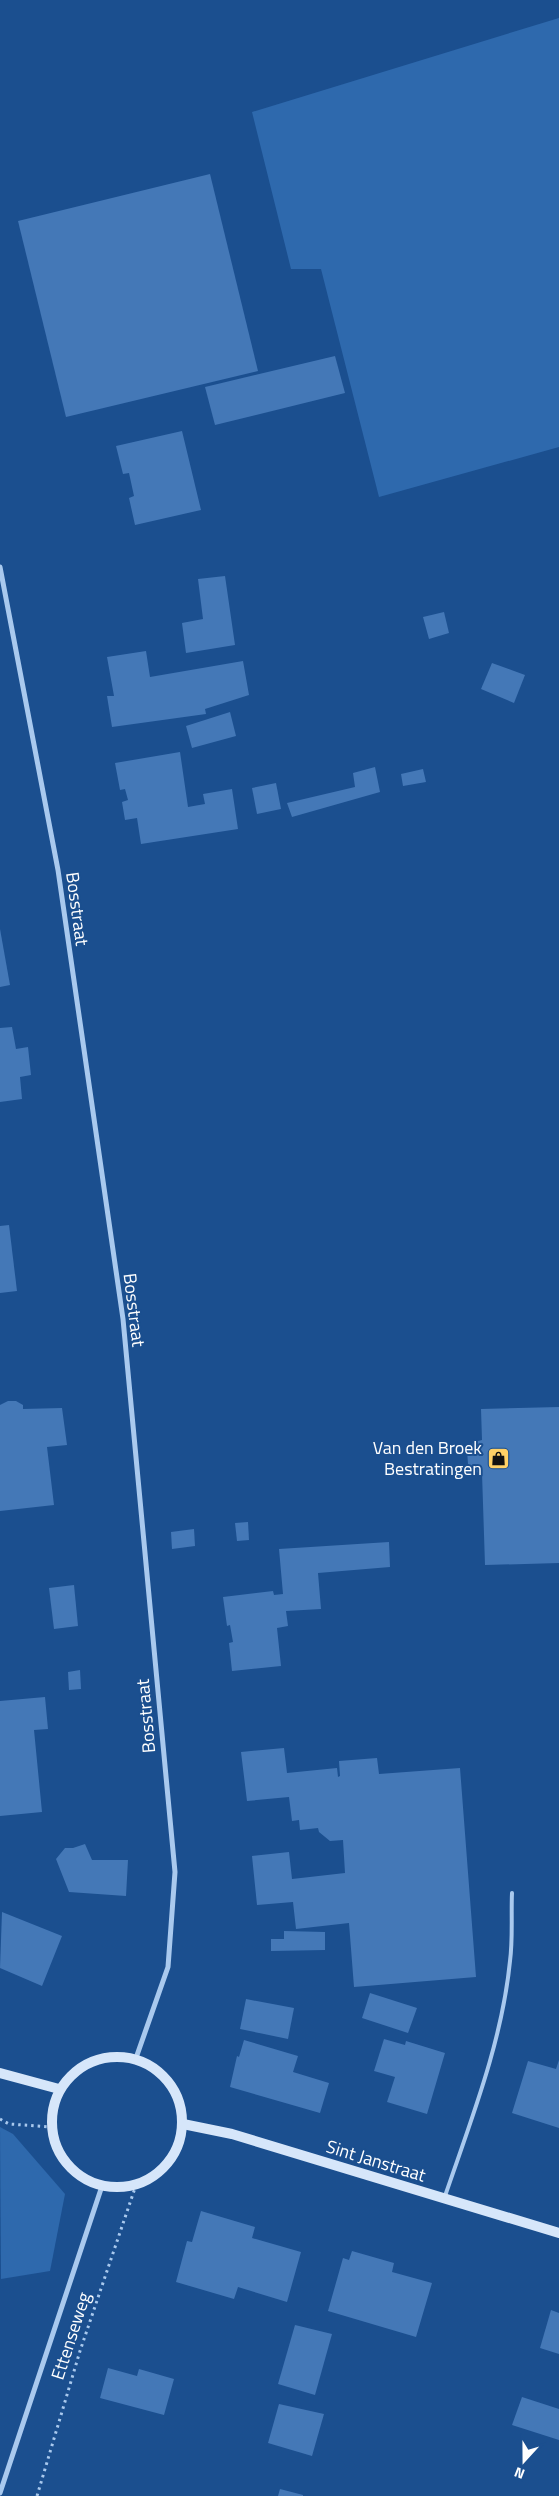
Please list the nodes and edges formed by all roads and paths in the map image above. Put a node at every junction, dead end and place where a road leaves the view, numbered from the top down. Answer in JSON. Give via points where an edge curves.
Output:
{"nodes":[{"id":1,"x":0,"y":567,"type":"edge"},
{"id":2,"x":512,"y":1893,"type":"dead end"},
{"id":3,"x":136,"y":2058,"type":"junction"},
{"id":4,"x":0,"y":2073,"type":"edge"},
{"id":5,"x":59,"y":2088,"type":"junction"},
{"id":6,"x":0,"y":2119,"type":"edge"},
{"id":7,"x":183,"y":2124,"type":"junction"},
{"id":8,"x":51,"y":2127,"type":"junction"},
{"id":9,"x":136,"y":2185,"type":"junction"},
{"id":10,"x":102,"y":2186,"type":"junction"},
{"id":11,"x":444,"y":2198,"type":"junction"},
{"id":12,"x":559,"y":2233,"type":"edge"},
{"id":13,"x":0,"y":2493,"type":"edge"},
{"id":14,"x":37,"y":2496,"type":"edge"}],
"edges":[{"from":1,"to":3,"type":"street","name":"Bosstraat","via":[[58,870],[123,1319],[174,1862],[173,1925],[168,1967]]},
{"from":2,"to":11,"type":"lane","via":[[510,1961],[501,2015],[484,2084]]},
{"from":3,"to":5,"type":"street","via":[[106,2056],[79,2067]]},
{"from":3,"to":7,"type":"street","via":[[161,2072],[178,2096]]},
{"from":4,"to":5,"type":"street"},
{"from":5,"to":8,"type":"street","via":[[52,2107]]},
{"from":6,"to":8,"type":"path","via":[[9,2124]]},
{"from":7,"to":9,"type":"street","via":[[176,2151],[160,2172]]},
{"from":7,"to":11,"type":"street","name":"Sint Janstraat","via":[[232,2134]]},
{"from":8,"to":10,"type":"street","via":[[59,2153],[77,2174]]},
{"from":9,"to":10,"type":"street"},
{"from":9,"to":14,"type":"path","name":"Ettenseweg","via":[[80,2351]]},
{"from":10,"to":13,"type":"street","name":"Ettenseweg"},
{"from":11,"to":12,"type":"street","name":"Sint Janstraat"}]}
